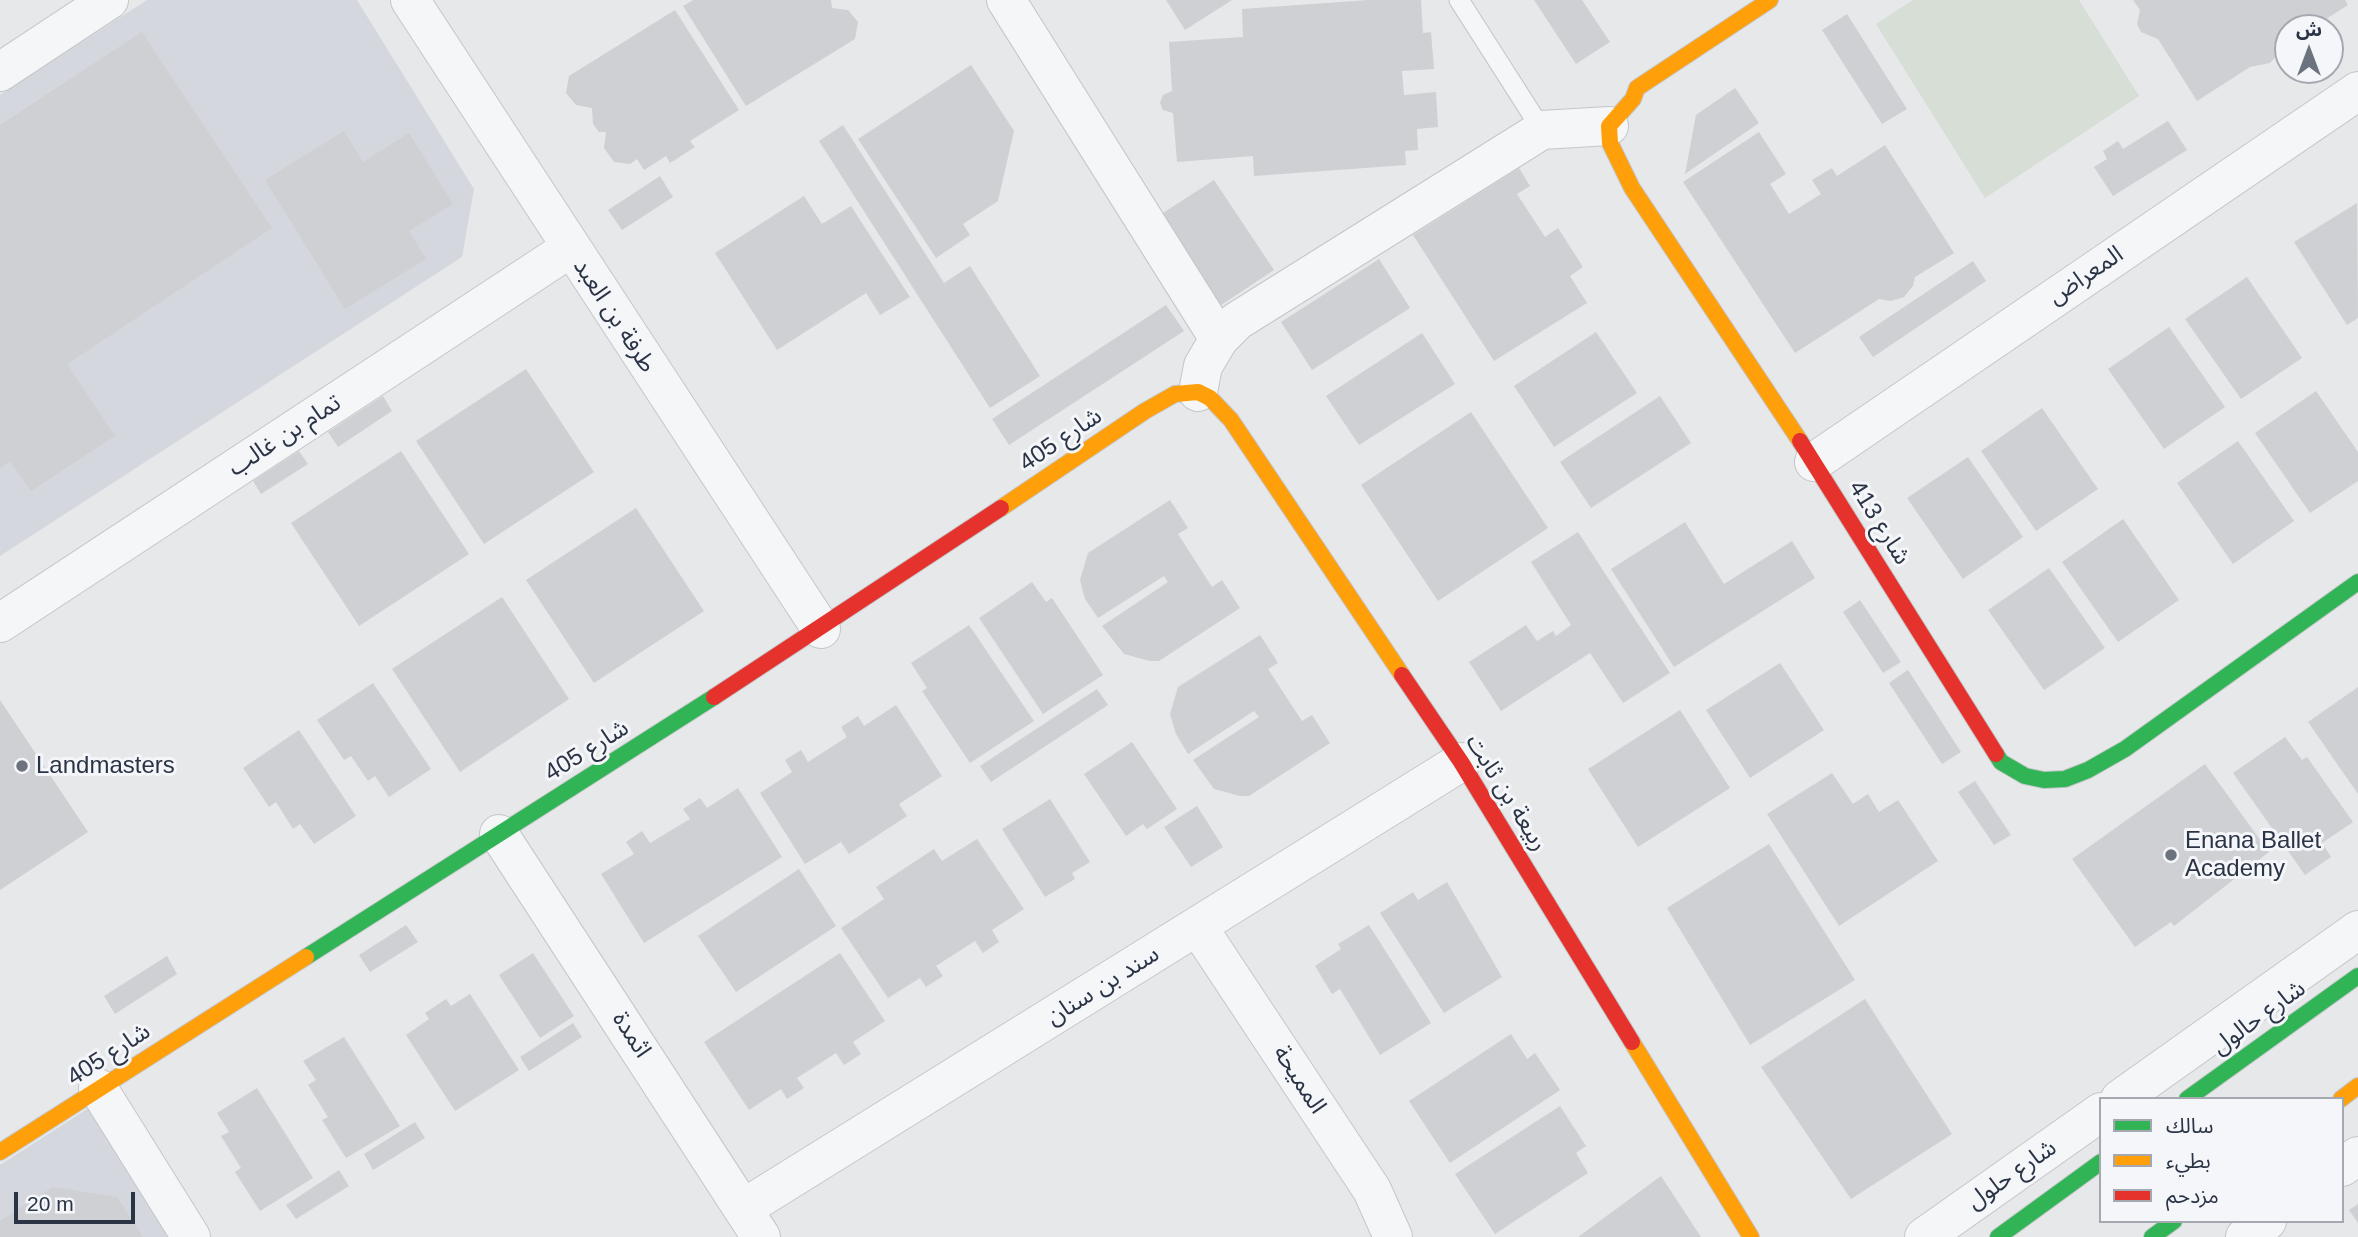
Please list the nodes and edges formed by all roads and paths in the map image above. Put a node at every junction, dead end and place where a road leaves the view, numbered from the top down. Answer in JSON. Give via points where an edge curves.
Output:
{"nodes":[{"id":1,"x":109,"y":0,"type":"edge"},
{"id":2,"x":410,"y":0,"type":"edge"},
{"id":3,"x":1006,"y":0,"type":"edge"},
{"id":4,"x":1460,"y":0,"type":"edge"},
{"id":5,"x":1770,"y":0,"type":"edge"},
{"id":6,"x":0,"y":72,"type":"edge"},
{"id":7,"x":2358,"y":91,"type":"edge"},
{"id":8,"x":1609,"y":126,"type":"junction"},
{"id":9,"x":1542,"y":130,"type":"junction"},
{"id":10,"x":569,"y":248,"type":"junction"},
{"id":11,"x":1219,"y":339,"type":"junction"},
{"id":12,"x":1198,"y":392,"type":"junction"},
{"id":13,"x":1814,"y":462,"type":"junction"},
{"id":14,"x":2358,"y":582,"type":"edge"},
{"id":15,"x":0,"y":623,"type":"edge"},
{"id":16,"x":821,"y":629,"type":"junction"},
{"id":17,"x":1461,"y":762,"type":"junction"},
{"id":18,"x":499,"y":834,"type":"junction"},
{"id":19,"x":1198,"y":927,"type":"junction"},
{"id":20,"x":2358,"y":930,"type":"edge"},
{"id":21,"x":2358,"y":976,"type":"edge"},
{"id":22,"x":2358,"y":1086,"type":"edge"},
{"id":23,"x":98,"y":1088,"type":"junction"},
{"id":24,"x":2123,"y":1097,"type":"edge"},
{"id":25,"x":2190,"y":1097,"type":"edge"},
{"id":26,"x":2344,"y":1097,"type":"edge"},
{"id":27,"x":2099,"y":1113,"type":"edge"},
{"id":28,"x":0,"y":1152,"type":"edge"},
{"id":29,"x":2099,"y":1163,"type":"edge"},
{"id":30,"x":753,"y":1222,"type":"edge"},
{"id":31,"x":2171,"y":1223,"type":"edge"},
{"id":32,"x":2264,"y":1223,"type":"edge"},
{"id":33,"x":191,"y":1237,"type":"edge"},
{"id":34,"x":1393,"y":1237,"type":"edge"},
{"id":35,"x":1751,"y":1237,"type":"edge"},
{"id":36,"x":1924,"y":1237,"type":"edge"},
{"id":37,"x":1998,"y":1237,"type":"edge"},
{"id":38,"x":2152,"y":1237,"type":"edge"},
{"id":39,"x":2245,"y":1237,"type":"edge"}],
"edges":[{"from":1,"to":6,"type":"street"},
{"from":2,"to":10,"type":"street","name":"طرفة بن العبد"},
{"from":3,"to":11,"type":"street"},
{"from":4,"to":9,"type":"lane"},
{"from":5,"to":8,"type":"street","via":[[1637,88]]},
{"from":7,"to":13,"type":"street","name":"المعراض"},
{"from":8,"to":9,"type":"street"},
{"from":8,"to":13,"type":"street","name":"شارع 413","via":[[1615,159],[1632,188]]},
{"from":9,"to":11,"type":"street","via":[[1237,321]]},
{"from":10,"to":15,"type":"street","name":"تمام بن غالب"},
{"from":10,"to":16,"type":"street","name":"طرفة بن العبد"},
{"from":11,"to":12,"type":"street","via":[[1203,366]]},
{"from":12,"to":16,"type":"street","name":"شارع 405","via":[[1175,394],[1145,411]]},
{"from":12,"to":17,"type":"street","name":"ربيعة بن ثابت","via":[[1231,420]]},
{"from":13,"to":14,"type":"street","name":"شارع 413","via":[[2001,762],[2034,778],[2065,779],[2125,749]]},
{"from":16,"to":18,"type":"street","name":"شارع 405"},
{"from":17,"to":19,"type":"street","name":"سند بن سنان"},
{"from":17,"to":35,"type":"street","name":"ربيعة بن ثابت"},
{"from":18,"to":23,"type":"street","name":"شارع 405"},
{"from":18,"to":30,"type":"street","name":"اثمدة"},
{"from":19,"to":30,"type":"street","name":"سند بن سنان"},
{"from":19,"to":34,"type":"street","name":"المميحة","via":[[1372,1190]]},
{"from":20,"to":24,"type":"street"},
{"from":21,"to":25,"type":"street","name":"شارع حالول"},
{"from":22,"to":26,"type":"street"},
{"from":23,"to":28,"type":"street","name":"شارع 405"},
{"from":23,"to":33,"type":"street"},
{"from":27,"to":36,"type":"street","name":"شارع حلول"},
{"from":29,"to":37,"type":"street"},
{"from":31,"to":38,"type":"street"},
{"from":32,"to":39,"type":"street"}]}
